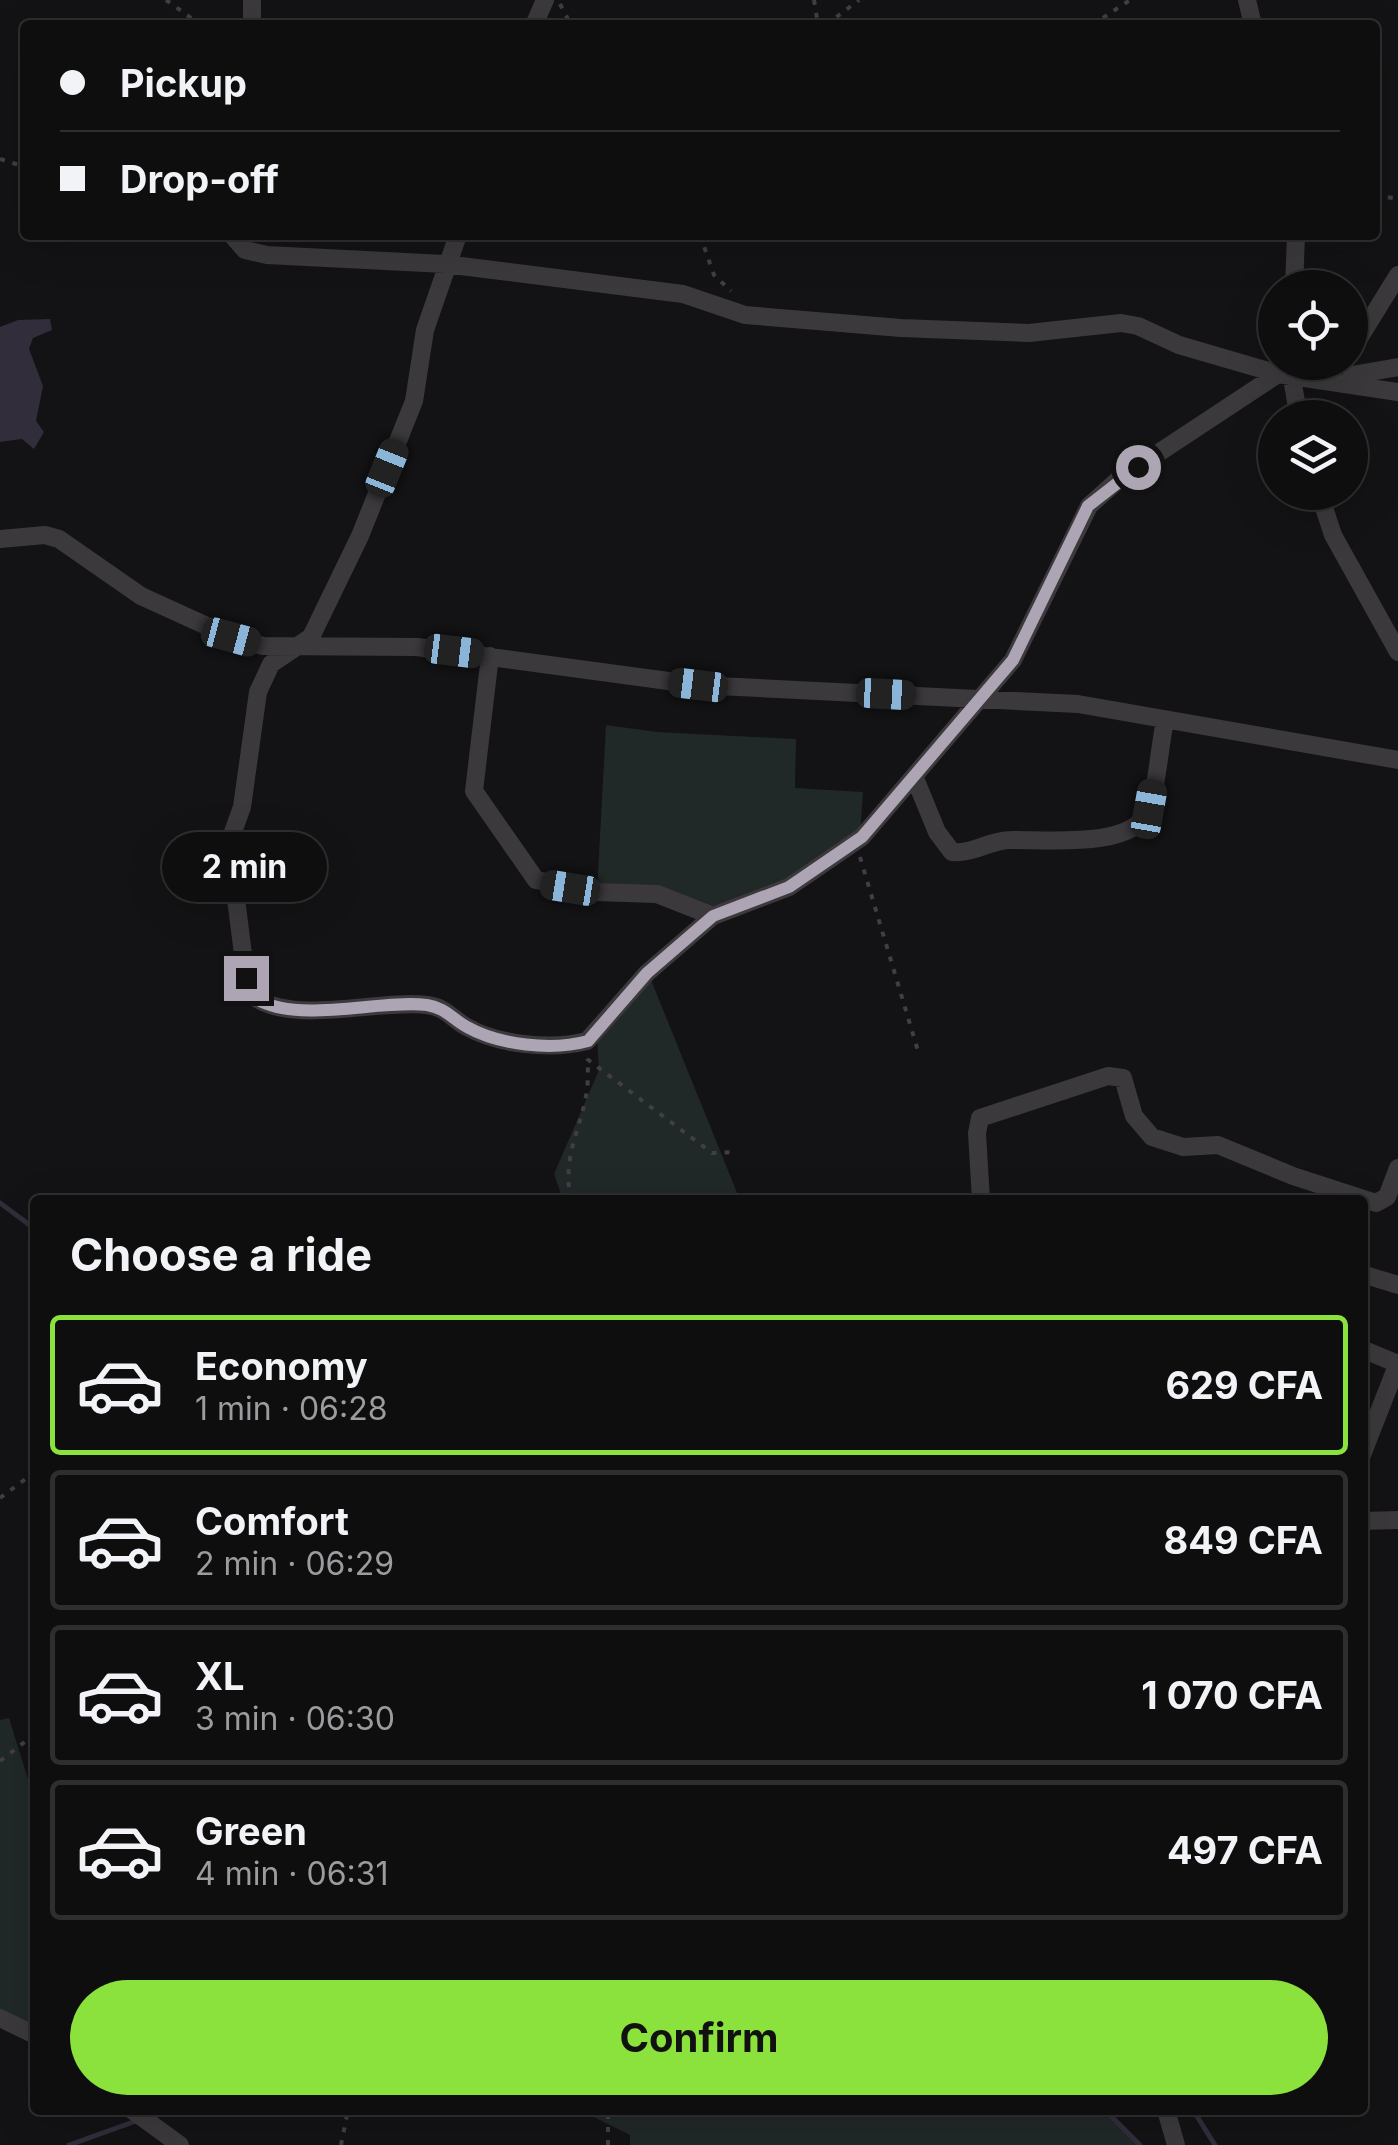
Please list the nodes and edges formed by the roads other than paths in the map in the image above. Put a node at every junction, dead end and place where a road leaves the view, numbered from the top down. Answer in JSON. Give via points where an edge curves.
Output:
{"nodes":[{"id":1,"x":236,"y":240,"type":"edge"},
{"id":2,"x":456,"y":240,"type":"edge"},
{"id":3,"x":1296,"y":240,"type":"edge"},
{"id":4,"x":445,"y":264,"type":"junction"},
{"id":5,"x":1295,"y":270,"type":"edge"},
{"id":6,"x":1398,"y":275,"type":"edge"},
{"id":7,"x":1368,"y":324,"type":"edge"},
{"id":8,"x":1258,"y":363,"type":"edge"},
{"id":9,"x":1398,"y":368,"type":"edge"},
{"id":10,"x":1271,"y":380,"type":"edge"},
{"id":11,"x":1326,"y":380,"type":"edge"},
{"id":12,"x":1341,"y":380,"type":"edge"},
{"id":13,"x":1340,"y":383,"type":"junction"},
{"id":14,"x":1398,"y":392,"type":"edge"},
{"id":15,"x":1325,"y":510,"type":"edge"},
{"id":16,"x":0,"y":539,"type":"edge"},
{"id":17,"x":297,"y":648,"type":"junction"},
{"id":18,"x":1398,"y":652,"type":"edge"},
{"id":19,"x":490,"y":656,"type":"junction"},
{"id":20,"x":980,"y":698,"type":"junction"},
{"id":21,"x":1165,"y":721,"type":"junction"},
{"id":22,"x":1398,"y":760,"type":"edge"},
{"id":23,"x":914,"y":776,"type":"junction"},
{"id":24,"x":713,"y":916,"type":"junction"},
{"id":25,"x":1398,"y":1168,"type":"edge"},
{"id":26,"x":981,"y":1195,"type":"edge"},
{"id":27,"x":1351,"y":1195,"type":"edge"},
{"id":28,"x":1368,"y":1200,"type":"edge"},
{"id":29,"x":1368,"y":1276,"type":"edge"},
{"id":30,"x":1398,"y":1286,"type":"edge"},
{"id":31,"x":1368,"y":1352,"type":"edge"},
{"id":32,"x":1398,"y":1364,"type":"edge"},
{"id":33,"x":1368,"y":1440,"type":"edge"},
{"id":34,"x":1398,"y":1520,"type":"edge"},
{"id":35,"x":1368,"y":1521,"type":"edge"},
{"id":36,"x":0,"y":2018,"type":"edge"},
{"id":37,"x":30,"y":2033,"type":"edge"},
{"id":38,"x":139,"y":2115,"type":"edge"},
{"id":39,"x":1167,"y":2115,"type":"edge"},
{"id":40,"x":180,"y":2145,"type":"edge"},
{"id":41,"x":1176,"y":2145,"type":"edge"}],
"edges":[{"from":1,"to":4,"type":"street","via":[[245,250],[267,255]]},
{"from":2,"to":4,"type":"street"},
{"from":3,"to":5,"type":"street"},
{"from":4,"to":8,"type":"street","via":[[683,294],[745,315],[1029,333],[1121,324]]},
{"from":4,"to":17,"type":"street","via":[[424,330],[414,402],[320,622]]},
{"from":6,"to":7,"type":"street"},
{"from":9,"to":13,"type":"street","via":[[1362,371]]},
{"from":10,"to":20,"type":"street","via":[[1088,506],[1013,660]]},
{"from":11,"to":13,"type":"street"},
{"from":12,"to":13,"type":"street"},
{"from":13,"to":14,"type":"street"},
{"from":15,"to":18,"type":"street"},
{"from":16,"to":17,"type":"street","via":[[59,539],[182,616],[263,646]]},
{"from":17,"to":19,"type":"street","via":[[418,646]]},
{"from":17,"to":24,"type":"street","via":[[278,656],[264,676],[242,807],[230,834],[246,978],[260,1002],[307,1010],[427,1005],[489,1036],[577,1044],[588,1041],[647,973]]},
{"from":19,"to":20,"type":"street","via":[[698,685]]},
{"from":19,"to":24,"type":"street","via":[[474,791],[529,872],[545,884],[657,894]]},
{"from":20,"to":21,"type":"street","via":[[1078,704]]},
{"from":20,"to":23,"type":"street"},
{"from":21,"to":22,"type":"street"},
{"from":21,"to":23,"type":"street","via":[[1149,809],[1133,830],[1113,835],[996,840],[952,852]]},
{"from":23,"to":24,"type":"street","via":[[855,843],[789,887]]},
{"from":25,"to":28,"type":"street","via":[[1387,1196]]},
{"from":26,"to":27,"type":"street","via":[[980,1118],[1108,1076],[1123,1078],[1139,1124],[1152,1137],[1167,1144],[1218,1145]]},
{"from":29,"to":30,"type":"street"},
{"from":31,"to":32,"type":"street"},
{"from":32,"to":33,"type":"street"},
{"from":34,"to":35,"type":"street"},
{"from":36,"to":37,"type":"street"},
{"from":38,"to":40,"type":"street"},
{"from":39,"to":41,"type":"street"}]}
